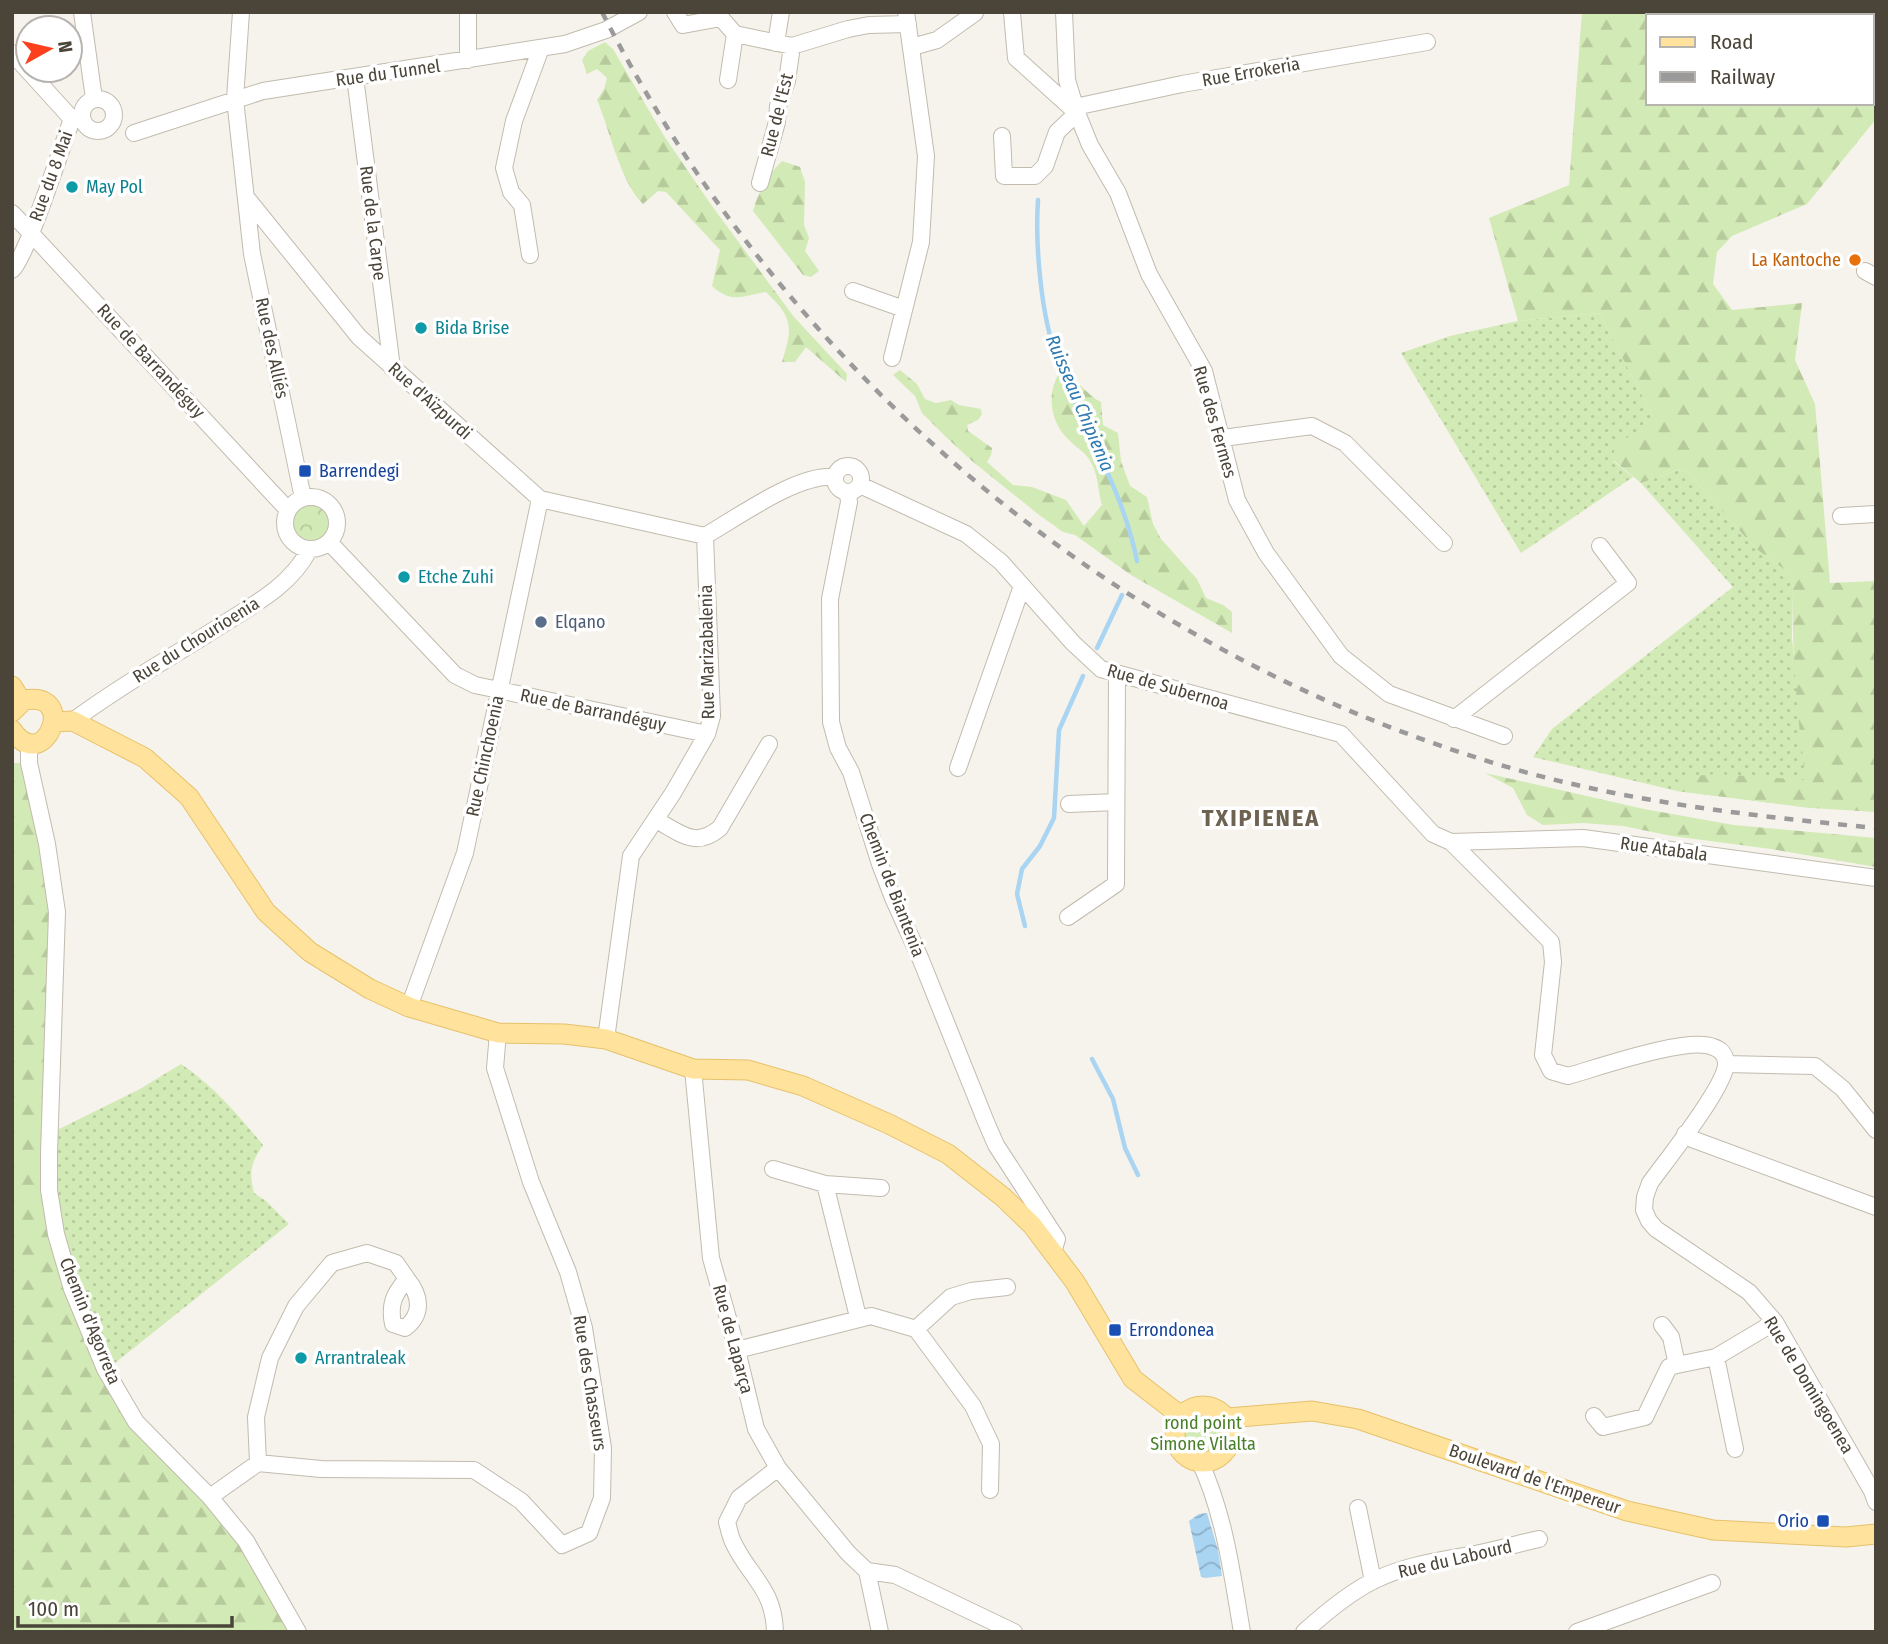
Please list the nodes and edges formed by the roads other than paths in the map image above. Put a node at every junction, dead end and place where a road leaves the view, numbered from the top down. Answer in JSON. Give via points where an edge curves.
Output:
{"nodes":[{"id":1,"x":82,"y":12,"type":"edge"},
{"id":2,"x":241,"y":12,"type":"edge"},
{"id":3,"x":468,"y":12,"type":"edge"},
{"id":4,"x":639,"y":12,"type":"edge"},
{"id":5,"x":675,"y":12,"type":"edge"},
{"id":6,"x":780,"y":12,"type":"edge"},
{"id":7,"x":1064,"y":12,"type":"edge"},
{"id":8,"x":975,"y":13,"type":"edge"},
{"id":9,"x":1012,"y":13,"type":"edge"},
{"id":10,"x":907,"y":18,"type":"edge"},
{"id":11,"x":735,"y":34,"type":"junction"},
{"id":12,"x":1427,"y":42,"type":"dead end"},
{"id":13,"x":784,"y":45,"type":"junction"},
{"id":14,"x":912,"y":47,"type":"junction"},
{"id":15,"x":541,"y":48,"type":"junction"},
{"id":16,"x":12,"y":53,"type":"edge"},
{"id":17,"x":468,"y":60,"type":"junction"},
{"id":18,"x":355,"y":77,"type":"junction"},
{"id":19,"x":728,"y":80,"type":"dead end"},
{"id":20,"x":94,"y":99,"type":"junction"},
{"id":21,"x":235,"y":99,"type":"junction"},
{"id":22,"x":1076,"y":110,"type":"junction"},
{"id":23,"x":77,"y":118,"type":"junction"},
{"id":24,"x":110,"y":124,"type":"junction"},
{"id":25,"x":1002,"y":136,"type":"dead end"},
{"id":26,"x":760,"y":183,"type":"dead end"},
{"id":27,"x":246,"y":197,"type":"junction"},
{"id":28,"x":12,"y":213,"type":"edge"},
{"id":29,"x":30,"y":233,"type":"junction"},
{"id":30,"x":530,"y":255,"type":"dead end"},
{"id":31,"x":12,"y":270,"type":"edge"},
{"id":32,"x":853,"y":291,"type":"dead end"},
{"id":33,"x":904,"y":309,"type":"junction"},
{"id":34,"x":892,"y":358,"type":"dead end"},
{"id":35,"x":392,"y":368,"type":"junction"},
{"id":36,"x":1223,"y":438,"type":"junction"},
{"id":37,"x":834,"y":477,"type":"junction"},
{"id":38,"x":854,"y":489,"type":"junction"},
{"id":39,"x":303,"y":498,"type":"junction"},
{"id":40,"x":540,"y":499,"type":"junction"},
{"id":41,"x":288,"y":510,"type":"junction"},
{"id":42,"x":1876,"y":514,"type":"edge"},
{"id":43,"x":1841,"y":516,"type":"dead end"},
{"id":44,"x":705,"y":536,"type":"junction"},
{"id":45,"x":330,"y":542,"type":"junction"},
{"id":46,"x":1444,"y":543,"type":"dead end"},
{"id":47,"x":1600,"y":546,"type":"dead end"},
{"id":48,"x":309,"y":550,"type":"junction"},
{"id":49,"x":1022,"y":586,"type":"junction"},
{"id":50,"x":1116,"y":675,"type":"junction"},
{"id":51,"x":499,"y":690,"type":"junction"},
{"id":52,"x":15,"y":700,"type":"edge"},
{"id":53,"x":1454,"y":719,"type":"junction"},
{"id":54,"x":64,"y":721,"type":"junction"},
{"id":55,"x":707,"y":734,"type":"junction"},
{"id":56,"x":1504,"y":736,"type":"dead end"},
{"id":57,"x":18,"y":739,"type":"edge"},
{"id":58,"x":769,"y":744,"type":"dead end"},
{"id":59,"x":958,"y":768,"type":"dead end"},
{"id":60,"x":1116,"y":802,"type":"junction"},
{"id":61,"x":1069,"y":804,"type":"dead end"},
{"id":62,"x":656,"y":820,"type":"junction"},
{"id":63,"x":1451,"y":842,"type":"junction"},
{"id":64,"x":1876,"y":878,"type":"edge"},
{"id":65,"x":1068,"y":918,"type":"dead end"},
{"id":66,"x":409,"y":1007,"type":"junction"},
{"id":67,"x":498,"y":1033,"type":"junction"},
{"id":68,"x":606,"y":1039,"type":"junction"},
{"id":69,"x":1727,"y":1064,"type":"junction"},
{"id":70,"x":693,"y":1069,"type":"junction"},
{"id":71,"x":1876,"y":1130,"type":"edge"},
{"id":72,"x":1685,"y":1134,"type":"junction"},
{"id":73,"x":773,"y":1169,"type":"dead end"},
{"id":74,"x":825,"y":1184,"type":"junction"},
{"id":75,"x":881,"y":1188,"type":"dead end"},
{"id":76,"x":1876,"y":1207,"type":"edge"},
{"id":77,"x":1053,"y":1252,"type":"junction"},
{"id":78,"x":407,"y":1279,"type":"dead end"},
{"id":79,"x":1007,"y":1287,"type":"dead end"},
{"id":80,"x":858,"y":1317,"type":"junction"},
{"id":81,"x":1775,"y":1322,"type":"junction"},
{"id":82,"x":1662,"y":1325,"type":"dead end"},
{"id":83,"x":916,"y":1329,"type":"junction"},
{"id":84,"x":737,"y":1350,"type":"junction"},
{"id":85,"x":1716,"y":1357,"type":"junction"},
{"id":86,"x":1677,"y":1365,"type":"junction"},
{"id":87,"x":1181,"y":1416,"type":"junction"},
{"id":88,"x":1594,"y":1416,"type":"dead end"},
{"id":89,"x":1228,"y":1419,"type":"junction"},
{"id":90,"x":1735,"y":1449,"type":"dead end"},
{"id":91,"x":1200,"y":1462,"type":"junction"},
{"id":92,"x":258,"y":1464,"type":"junction"},
{"id":93,"x":778,"y":1468,"type":"junction"},
{"id":94,"x":990,"y":1490,"type":"dead end"},
{"id":95,"x":1874,"y":1496,"type":"edge"},
{"id":96,"x":210,"y":1497,"type":"junction"},
{"id":97,"x":1358,"y":1508,"type":"dead end"},
{"id":98,"x":1876,"y":1534,"type":"edge"},
{"id":99,"x":1846,"y":1537,"type":"junction"},
{"id":100,"x":1539,"y":1539,"type":"dead end"},
{"id":101,"x":1876,"y":1548,"type":"edge"},
{"id":102,"x":867,"y":1571,"type":"junction"},
{"id":103,"x":1373,"y":1581,"type":"junction"},
{"id":104,"x":1712,"y":1583,"type":"dead end"},
{"id":105,"x":293,"y":1629,"type":"edge"},
{"id":106,"x":775,"y":1632,"type":"edge"},
{"id":107,"x":880,"y":1632,"type":"edge"},
{"id":108,"x":1014,"y":1632,"type":"edge"},
{"id":109,"x":1242,"y":1632,"type":"edge"},
{"id":110,"x":1304,"y":1632,"type":"edge"},
{"id":111,"x":1577,"y":1632,"type":"edge"}],
"edges":[{"from":1,"to":20,"type":"street"},
{"from":2,"to":21,"type":"street"},
{"from":3,"to":17,"type":"street"},
{"from":4,"to":15,"type":"street","name":"Rue du Tunnel","via":[[590,37]]},
{"from":5,"to":11,"type":"street","via":[[683,25],[721,18]]},
{"from":6,"to":13,"type":"street","name":"Rue de l'Est"},
{"from":7,"to":22,"type":"street","name":"Rue des Fermes","via":[[1067,80]]},
{"from":8,"to":14,"type":"street","via":[[937,40]]},
{"from":9,"to":22,"type":"street","via":[[1016,58]]},
{"from":10,"to":13,"type":"street"},
{"from":10,"to":14,"type":"street"},
{"from":11,"to":13,"type":"street"},
{"from":11,"to":19,"type":"street"},
{"from":12,"to":22,"type":"street","name":"Rue Errokeria","via":[[1182,84]]},
{"from":13,"to":26,"type":"street","name":"Rue de l'Est","via":[[787,81]]},
{"from":14,"to":33,"type":"street","via":[[926,156],[920,242]]},
{"from":15,"to":17,"type":"street","name":"Rue du Tunnel"},
{"from":15,"to":30,"type":"street","via":[[514,121],[504,168],[511,192],[522,205]]},
{"from":16,"to":23,"type":"street"},
{"from":17,"to":18,"type":"street","name":"Rue du Tunnel"},
{"from":18,"to":21,"type":"street","name":"Rue du Tunnel"},
{"from":18,"to":35,"type":"street","name":"Rue de la Carpe"},
{"from":20,"to":23,"type":"street"},
{"from":20,"to":24,"type":"street","via":[[114,107]]},
{"from":21,"to":24,"type":"street","name":"Rue du Tunnel","via":[[134,133]]},
{"from":21,"to":27,"type":"street"},
{"from":22,"to":25,"type":"street","via":[[1057,132],[1045,166],[1035,176],[1004,176]]},
{"from":22,"to":36,"type":"street","name":"Rue des Fermes","via":[[1118,193],[1149,274],[1204,371]]},
{"from":23,"to":24,"type":"street","via":[[93,131]]},
{"from":23,"to":29,"type":"street","name":"Rue du 8 Mai"},
{"from":27,"to":35,"type":"street","name":"Rue d'Aïzpurdi","via":[[359,337]]},
{"from":27,"to":39,"type":"street","name":"Rue des Alliés","via":[[252,254]]},
{"from":28,"to":29,"type":"street","name":"Rue de Barrandéguy"},
{"from":29,"to":31,"type":"street","name":"Rue du 8 Mai"},
{"from":29,"to":41,"type":"street","name":"Rue de Barrandéguy"},
{"from":32,"to":33,"type":"street"},
{"from":33,"to":34,"type":"street"},
{"from":35,"to":40,"type":"street","name":"Rue d'Aïzpurdi"},
{"from":36,"to":46,"type":"street","via":[[1312,426],[1345,443]]},
{"from":36,"to":53,"type":"street","name":"Rue des Fermes","via":[[1237,500],[1266,553],[1341,656],[1389,694]]},
{"from":37,"to":38,"type":"street","via":[[840,491]]},
{"from":37,"to":38,"type":"street","via":[[845,466],[852,467],[861,478]]},
{"from":37,"to":44,"type":"street","via":[[801,481]]},
{"from":38,"to":49,"type":"street","name":"Rue de Subernoa","via":[[966,534]]},
{"from":38,"to":77,"type":"street","name":"Chemin de Biantenia","via":[[830,599],[834,737],[851,772],[893,898],[986,1122],[1057,1239]]},
{"from":39,"to":41,"type":"street"},
{"from":39,"to":45,"type":"street","via":[[321,499],[336,514],[338,523]]},
{"from":40,"to":44,"type":"street","name":"Rue d'Aïzpurdi"},
{"from":40,"to":51,"type":"street","name":"Rue Chinchoenia"},
{"from":41,"to":48,"type":"street","via":[[285,519],[290,539]]},
{"from":42,"to":43,"type":"street"},
{"from":44,"to":55,"type":"street","name":"Rue Marizabalenia","via":[[712,716]]},
{"from":45,"to":48,"type":"street"},
{"from":45,"to":51,"type":"street","name":"Rue de Barrandéguy","via":[[455,675]]},
{"from":47,"to":53,"type":"street","via":[[1628,583]]},
{"from":48,"to":54,"type":"street","name":"Rue du Chourioenia","via":[[300,567],[270,594]]},
{"from":49,"to":50,"type":"street","name":"Rue de Subernoa","via":[[1073,643],[1101,669]]},
{"from":49,"to":59,"type":"street"},
{"from":50,"to":60,"type":"street"},
{"from":50,"to":63,"type":"street","name":"Rue de Subernoa","via":[[1341,734],[1433,834]]},
{"from":51,"to":55,"type":"street","name":"Rue de Barrandéguy"},
{"from":51,"to":66,"type":"street","name":"Rue Chinchoenia","via":[[465,853]]},
{"from":52,"to":54,"type":"main road","via":[[45,703]]},
{"from":53,"to":56,"type":"street","name":"Rue des Fermes"},
{"from":54,"to":57,"type":"main road","via":[[43,740]]},
{"from":54,"to":66,"type":"main road","via":[[145,758],[189,797],[266,912],[310,952]]},
{"from":55,"to":62,"type":"street","name":"Rue Marizabalenia"},
{"from":57,"to":96,"type":"street","name":"Chemin d'Agorreta","via":[[29,763],[57,912],[49,1153],[56,1234],[104,1369],[136,1422]]},
{"from":58,"to":62,"type":"street","via":[[720,828],[710,836],[689,837]]},
{"from":60,"to":61,"type":"street"},
{"from":60,"to":65,"type":"street","via":[[1116,884]]},
{"from":62,"to":68,"type":"street","name":"Rue Marizabalenia","via":[[631,856]]},
{"from":63,"to":64,"type":"street","name":"Rue Atabala","via":[[1583,838]]},
{"from":63,"to":69,"type":"street","via":[[1551,942],[1544,1055],[1551,1071],[1568,1076],[1680,1046],[1711,1045],[1723,1052]]},
{"from":66,"to":67,"type":"main road"},
{"from":67,"to":68,"type":"main road"},
{"from":67,"to":92,"type":"street","name":"Rue des Chasseurs","via":[[495,1069],[584,1328],[603,1448],[602,1499],[589,1533],[562,1545],[522,1501],[474,1470]]},
{"from":68,"to":70,"type":"main road"},
{"from":69,"to":71,"type":"street","via":[[1815,1066],[1843,1089]]},
{"from":69,"to":72,"type":"street","name":"Rue de Domingoenea","via":[[1718,1087]]},
{"from":70,"to":77,"type":"main road","via":[[748,1070],[803,1086],[918,1138],[948,1154],[1003,1197]]},
{"from":70,"to":84,"type":"street","name":"Rue de Laparça","via":[[711,1258]]},
{"from":72,"to":76,"type":"street"},
{"from":72,"to":81,"type":"street","name":"Rue de Domingoenea","via":[[1650,1183],[1644,1210],[1649,1221],[1749,1292]]},
{"from":73,"to":74,"type":"street"},
{"from":74,"to":75,"type":"street"},
{"from":74,"to":80,"type":"street"},
{"from":77,"to":87,"type":"main road","via":[[1133,1379]]},
{"from":78,"to":92,"type":"street","via":[[396,1263],[367,1253],[332,1263],[296,1306],[270,1358],[256,1417]]},
{"from":79,"to":83,"type":"street","via":[[951,1297]]},
{"from":80,"to":83,"type":"street","via":[[871,1315]]},
{"from":80,"to":84,"type":"street"},
{"from":81,"to":85,"type":"street"},
{"from":81,"to":95,"type":"street","name":"Rue de Domingoenea"},
{"from":82,"to":86,"type":"street","via":[[1671,1337]]},
{"from":83,"to":94,"type":"street","via":[[973,1406],[990,1444]]},
{"from":84,"to":93,"type":"street","name":"Rue de Laparça","via":[[756,1429]]},
{"from":85,"to":86,"type":"street"},
{"from":85,"to":90,"type":"street"},
{"from":86,"to":88,"type":"street","via":[[1669,1367],[1645,1417],[1603,1427]]},
{"from":87,"to":89,"type":"main road","name":"Boulevard de l'Empereur","via":[[1202,1405],[1217,1408]]},
{"from":87,"to":91,"type":"main road","via":[[1175,1430],[1177,1445],[1186,1457]]},
{"from":89,"to":91,"type":"main road","via":[[1232,1430],[1223,1454]]},
{"from":89,"to":99,"type":"main road","name":"Boulevard de l'Empereur","via":[[1312,1411],[1357,1419],[1628,1511],[1713,1530]]},
{"from":91,"to":109,"type":"street","via":[[1224,1533]]},
{"from":92,"to":96,"type":"street"},
{"from":93,"to":102,"type":"street","name":"Rue de Laparça"},
{"from":93,"to":106,"type":"street","via":[[739,1498],[727,1522],[734,1544],[764,1588],[775,1617]]},
{"from":96,"to":105,"type":"street","name":"Chemin d'Agorreta","via":[[246,1541]]},
{"from":97,"to":103,"type":"street"},
{"from":98,"to":99,"type":"main road","name":"Boulevard de l'Empereur"},
{"from":99,"to":101,"type":"main road","name":"Boulevard de l'Empereur"},
{"from":100,"to":103,"type":"street","name":"Rue du Labourd","via":[[1420,1563]]},
{"from":102,"to":107,"type":"street"},
{"from":102,"to":108,"type":"street","via":[[895,1575]]},
{"from":103,"to":110,"type":"street","name":"Rue du Labourd"},
{"from":104,"to":111,"type":"street"}]}
